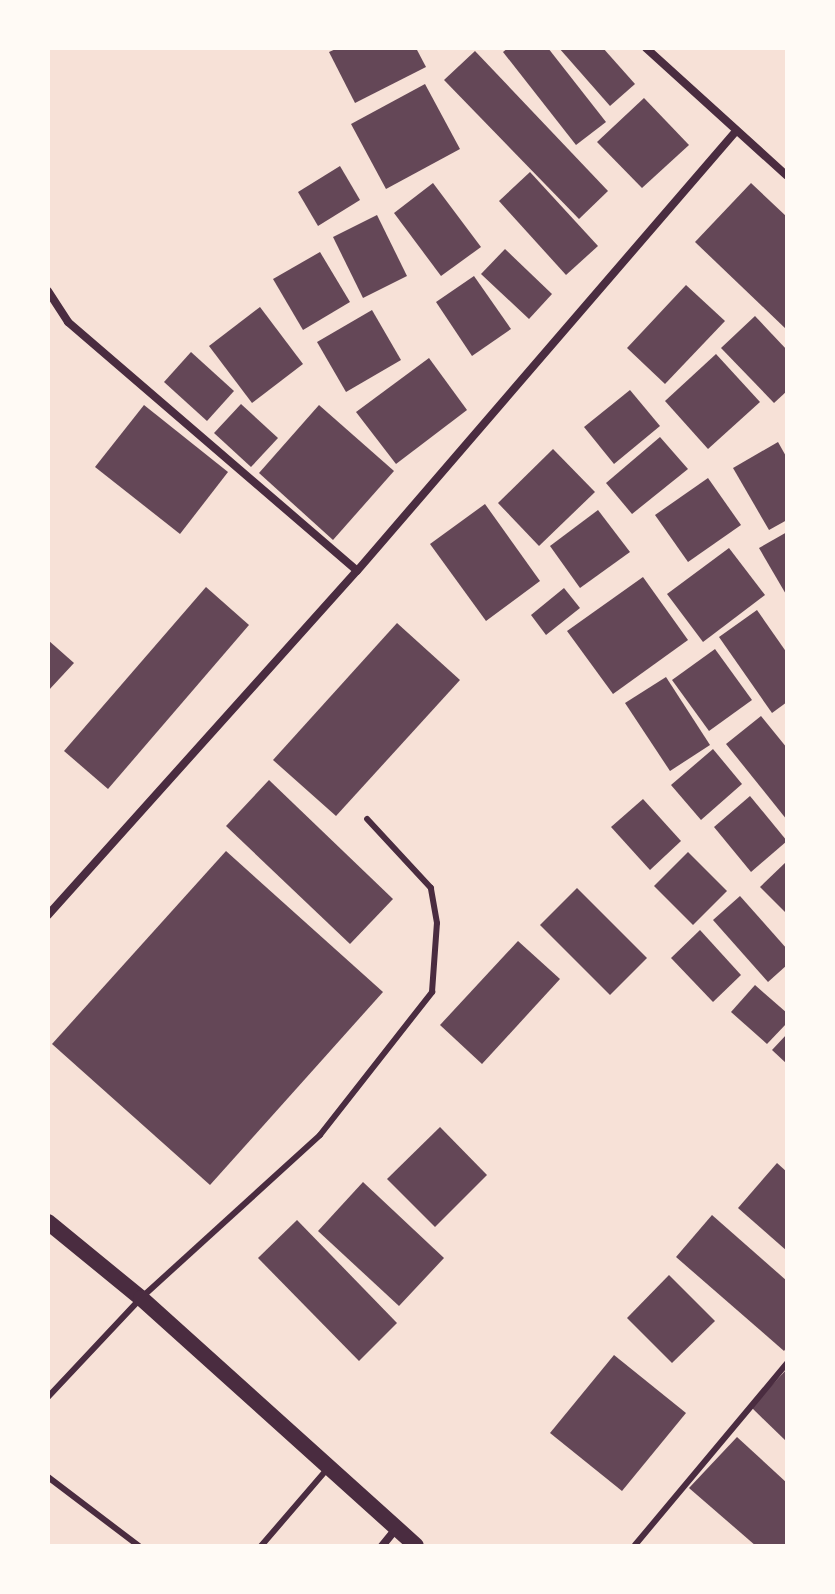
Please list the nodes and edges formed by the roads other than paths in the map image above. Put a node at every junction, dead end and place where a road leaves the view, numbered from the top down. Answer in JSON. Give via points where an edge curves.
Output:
{"nodes":[{"id":1,"x":646,"y":48,"type":"edge"},
{"id":2,"x":736,"y":131,"type":"junction"},
{"id":3,"x":787,"y":176,"type":"edge"},
{"id":4,"x":48,"y":291,"type":"edge"},
{"id":5,"x":357,"y":571,"type":"junction"},
{"id":6,"x":367,"y":819,"type":"dead end"},
{"id":7,"x":48,"y":915,"type":"edge"},
{"id":8,"x":48,"y":1222,"type":"edge"},
{"id":9,"x":141,"y":1298,"type":"junction"},
{"id":10,"x":787,"y":1363,"type":"edge"},
{"id":11,"x":48,"y":1397,"type":"edge"},
{"id":12,"x":328,"y":1468,"type":"junction"},
{"id":13,"x":48,"y":1477,"type":"edge"},
{"id":14,"x":396,"y":1529,"type":"junction"},
{"id":15,"x":139,"y":1546,"type":"edge"},
{"id":16,"x":261,"y":1546,"type":"edge"},
{"id":17,"x":382,"y":1546,"type":"edge"},
{"id":18,"x":416,"y":1546,"type":"edge"},
{"id":19,"x":635,"y":1546,"type":"edge"}],
"edges":[{"from":1,"to":2,"type":"street"},
{"from":2,"to":3,"type":"street"},
{"from":2,"to":5,"type":"street"},
{"from":4,"to":5,"type":"street","via":[[68,322]]},
{"from":5,"to":7,"type":"street"},
{"from":6,"to":9,"type":"lane","via":[[431,888],[437,923],[432,992],[320,1135]]},
{"from":8,"to":9,"type":"main road"},
{"from":9,"to":11,"type":"lane"},
{"from":9,"to":12,"type":"main road"},
{"from":10,"to":19,"type":"lane"},
{"from":12,"to":14,"type":"main road"},
{"from":12,"to":16,"type":"lane"},
{"from":13,"to":15,"type":"lane"},
{"from":14,"to":17,"type":"street"},
{"from":14,"to":18,"type":"main road"}]}
